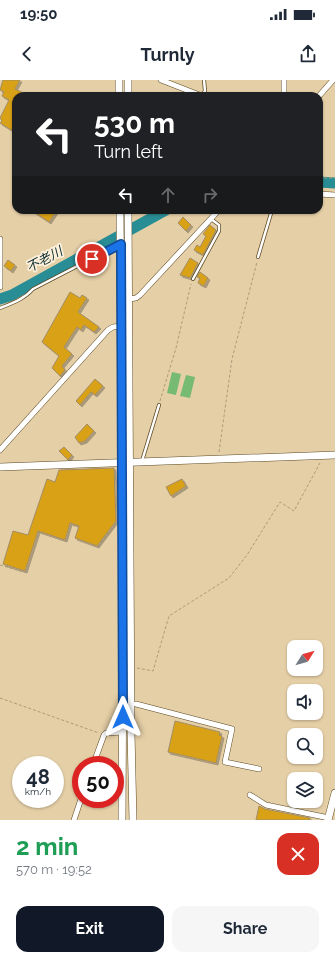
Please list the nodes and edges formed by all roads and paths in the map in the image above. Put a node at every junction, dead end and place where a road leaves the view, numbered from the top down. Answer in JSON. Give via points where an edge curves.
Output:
{"nodes":[{"id":1,"x":119,"y":80,"type":"edge"},
{"id":2,"x":128,"y":80,"type":"edge"},
{"id":3,"x":161,"y":80,"type":"edge"},
{"id":4,"x":204,"y":80,"type":"edge"},
{"id":5,"x":284,"y":80,"type":"edge"},
{"id":6,"x":333,"y":80,"type":"edge"},
{"id":7,"x":119,"y":92,"type":"edge"},
{"id":8,"x":128,"y":92,"type":"edge"},
{"id":9,"x":192,"y":92,"type":"edge"},
{"id":10,"x":204,"y":92,"type":"edge"},
{"id":11,"x":284,"y":92,"type":"edge"},
{"id":12,"x":322,"y":92,"type":"edge"},
{"id":13,"x":323,"y":178,"type":"edge"},
{"id":14,"x":335,"y":178,"type":"edge"},
{"id":15,"x":323,"y":194,"type":"edge"},
{"id":16,"x":335,"y":195,"type":"edge"},
{"id":17,"x":120,"y":214,"type":"edge"},
{"id":18,"x":128,"y":214,"type":"edge"},
{"id":19,"x":214,"y":214,"type":"edge"},
{"id":20,"x":271,"y":214,"type":"edge"},
{"id":21,"x":210,"y":219,"type":"junction"},
{"id":22,"x":0,"y":239,"type":"edge"},
{"id":23,"x":121,"y":244,"type":"junction"},
{"id":24,"x":258,"y":257,"type":"joint"},
{"id":25,"x":193,"y":279,"type":"joint"},
{"id":26,"x":0,"y":287,"type":"edge"},
{"id":27,"x":128,"y":299,"type":"junction"},
{"id":28,"x":0,"y":308,"type":"edge"},
{"id":29,"x":121,"y":326,"type":"junction"},
{"id":30,"x":159,"y":405,"type":"joint"},
{"id":31,"x":0,"y":450,"type":"edge"},
{"id":32,"x":335,"y":455,"type":"edge"},
{"id":33,"x":324,"y":456,"type":"junction"},
{"id":34,"x":218,"y":460,"type":"junction"},
{"id":35,"x":121,"y":463,"type":"junction"},
{"id":36,"x":142,"y":463,"type":"junction"},
{"id":37,"x":130,"y":464,"type":"junction"},
{"id":38,"x":0,"y":467,"type":"edge"},
{"id":39,"x":40,"y":534,"type":"dead end"},
{"id":40,"x":0,"y":566,"type":"edge"},
{"id":41,"x":131,"y":668,"type":"junction"},
{"id":42,"x":0,"y":698,"type":"edge"},
{"id":43,"x":136,"y":704,"type":"dead end"},
{"id":44,"x":123,"y":732,"type":"junction"},
{"id":45,"x":104,"y":735,"type":"junction"},
{"id":46,"x":96,"y":756,"type":"edge"},
{"id":47,"x":259,"y":769,"type":"dead end"},
{"id":48,"x":335,"y":793,"type":"edge"},
{"id":49,"x":250,"y":795,"type":"dead end"},
{"id":50,"x":78,"y":808,"type":"edge"},
{"id":51,"x":328,"y":819,"type":"edge"},
{"id":52,"x":74,"y":820,"type":"edge"},
{"id":53,"x":122,"y":820,"type":"edge"},
{"id":54,"x":133,"y":820,"type":"edge"}],
"edges":[{"from":1,"to":7,"type":"main road"},
{"from":2,"to":8,"type":"main road"},
{"from":3,"to":9,"type":"street"},
{"from":4,"to":10,"type":"lane"},
{"from":5,"to":11,"type":"street"},
{"from":6,"to":12,"type":"street"},
{"from":13,"to":14,"type":"path"},
{"from":15,"to":16,"type":"street"},
{"from":17,"to":23,"type":"main road"},
{"from":18,"to":27,"type":"main road"},
{"from":19,"to":21,"type":"street"},
{"from":20,"to":24,"type":"lane"},
{"from":21,"to":25,"type":"lane","via":[[220,228]]},
{"from":21,"to":27,"type":"street","via":[[140,295]]},
{"from":22,"to":26,"type":"street"},
{"from":23,"to":28,"type":"lane"},
{"from":23,"to":29,"type":"main road"},
{"from":24,"to":34,"type":"path","via":[[232,359]]},
{"from":25,"to":30,"type":"path"},
{"from":27,"to":37,"type":"main road"},
{"from":29,"to":31,"type":"street","via":[[113,326],[108,330]]},
{"from":29,"to":35,"type":"main road"},
{"from":30,"to":36,"type":"lane"},
{"from":32,"to":33,"type":"main road"},
{"from":33,"to":34,"type":"main road"},
{"from":33,"to":41,"type":"path","via":[[294,511],[280,502],[248,555],[229,578],[171,614],[153,671]]},
{"from":34,"to":36,"type":"main road"},
{"from":35,"to":37,"type":"main road"},
{"from":35,"to":38,"type":"main road"},
{"from":35,"to":44,"type":"main road"},
{"from":36,"to":37,"type":"main road"},
{"from":37,"to":41,"type":"main road"},
{"from":39,"to":40,"type":"path","via":[[27,570],[23,572]]},
{"from":41,"to":54,"type":"main road"},
{"from":42,"to":45,"type":"path"},
{"from":43,"to":47,"type":"street","via":[[232,729],[225,762]]},
{"from":44,"to":45,"type":"street"},
{"from":44,"to":53,"type":"main road"},
{"from":45,"to":46,"type":"street"},
{"from":48,"to":51,"type":"main road"},
{"from":49,"to":51,"type":"street","via":[[266,805]]},
{"from":50,"to":52,"type":"street"}]}
